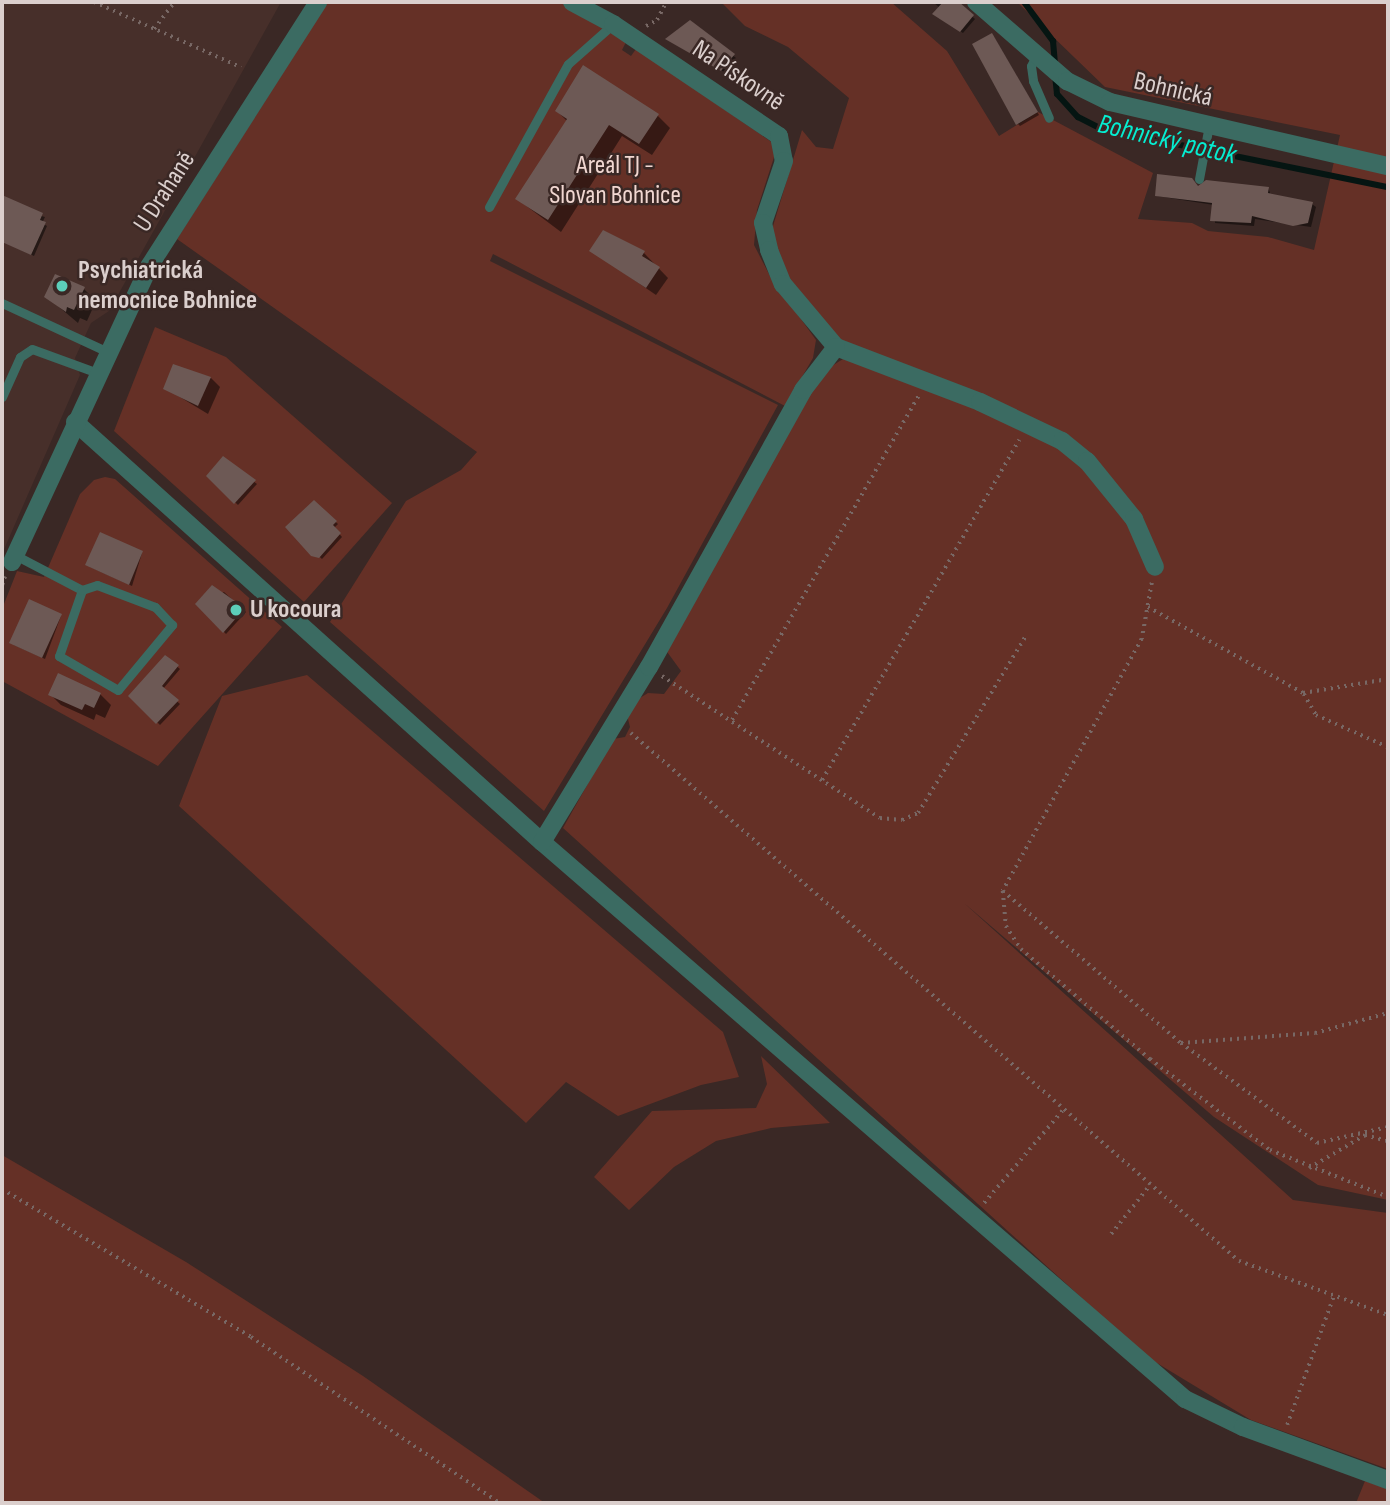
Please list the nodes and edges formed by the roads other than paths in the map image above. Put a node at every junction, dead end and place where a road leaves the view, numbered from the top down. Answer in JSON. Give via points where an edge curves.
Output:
{"nodes":[{"id":1,"x":318,"y":2,"type":"edge"},
{"id":2,"x":572,"y":2,"type":"edge"},
{"id":3,"x":976,"y":2,"type":"edge"},
{"id":4,"x":613,"y":24,"type":"junction"},
{"id":5,"x":1042,"y":61,"type":"junction"},
{"id":6,"x":1049,"y":118,"type":"dead end"},
{"id":7,"x":1209,"y":125,"type":"junction"},
{"id":8,"x":1388,"y":166,"type":"edge"},
{"id":9,"x":1199,"y":179,"type":"dead end"},
{"id":10,"x":489,"y":207,"type":"dead end"},
{"id":11,"x":2,"y":303,"type":"edge"},
{"id":12,"x":836,"y":348,"type":"junction"},
{"id":13,"x":108,"y":352,"type":"junction"},
{"id":14,"x":98,"y":373,"type":"junction"},
{"id":15,"x":2,"y":397,"type":"edge"},
{"id":16,"x":75,"y":422,"type":"junction"},
{"id":17,"x":13,"y":558,"type":"joint"},
{"id":18,"x":1155,"y":567,"type":"road end"},
{"id":19,"x":82,"y":590,"type":"junction"},
{"id":20,"x":542,"y":842,"type":"junction"},
{"id":21,"x":1388,"y":1480,"type":"edge"}],
"edges":[{"from":1,"to":13,"type":"street","name":"U Drahaně","via":[[150,265]]},
{"from":2,"to":4,"type":"street","name":"Na Pískovně"},
{"from":3,"to":5,"type":"street","name":"Bohnická"},
{"from":4,"to":10,"type":"lane","via":[[569,64]]},
{"from":4,"to":12,"type":"street","name":"Na Pískovně","via":[[779,136],[784,161],[763,223],[769,250],[783,284]]},
{"from":5,"to":6,"type":"lane","via":[[1031,66]]},
{"from":5,"to":7,"type":"street","name":"Bohnická","via":[[1110,102]]},
{"from":7,"to":8,"type":"street","name":"Bohnická"},
{"from":7,"to":9,"type":"lane"},
{"from":11,"to":13,"type":"lane"},
{"from":12,"to":18,"type":"street","via":[[1051,436],[1079,455],[1133,519]]},
{"from":12,"to":20,"type":"street","via":[[803,390],[649,667]]},
{"from":13,"to":14,"type":"street","name":"U Drahaně"},
{"from":14,"to":15,"type":"lane","via":[[32,349],[20,357]]},
{"from":14,"to":16,"type":"street","name":"U Drahaně"},
{"from":16,"to":17,"type":"street","name":"U Drahaně"},
{"from":16,"to":20,"type":"street"},
{"from":17,"to":19,"type":"lane"},
{"from":19,"to":19,"type":"lane","via":[[59,656],[118,690],[172,625],[155,607],[97,585]]},
{"from":20,"to":21,"type":"street","via":[[1185,1399],[1243,1427]]}]}
